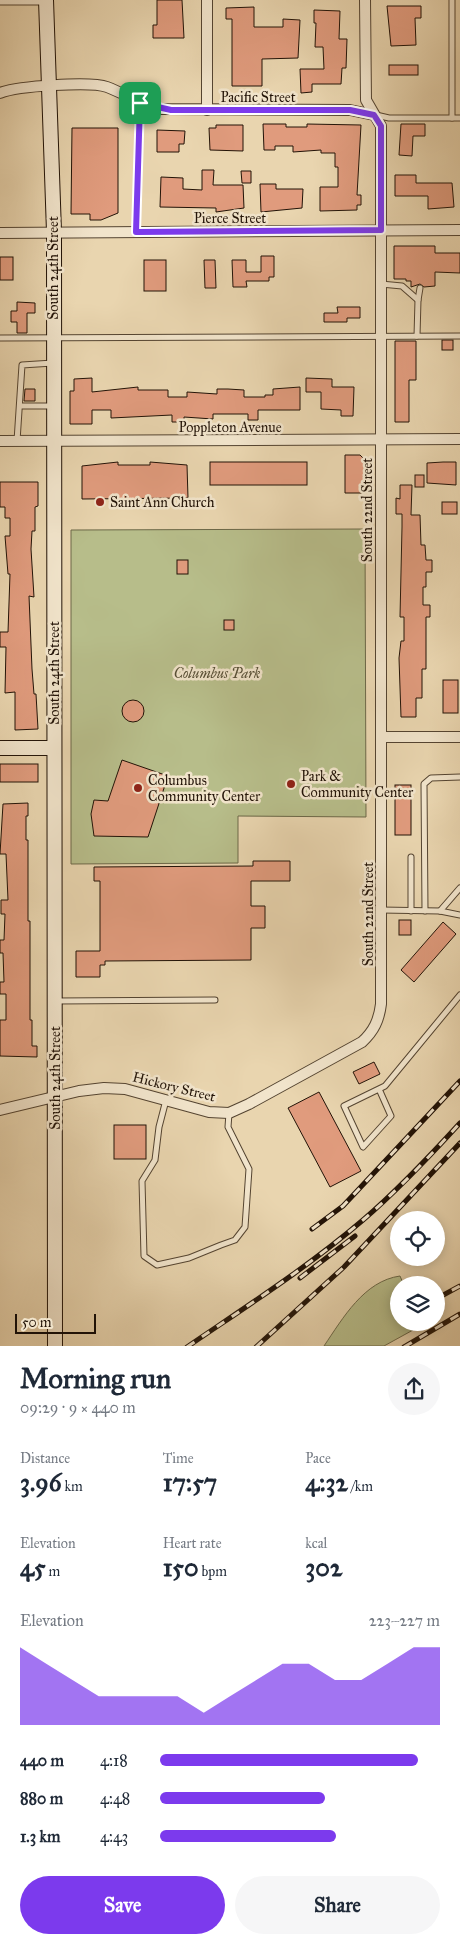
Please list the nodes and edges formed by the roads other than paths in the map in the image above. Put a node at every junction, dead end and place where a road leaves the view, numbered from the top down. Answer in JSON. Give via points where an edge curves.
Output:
{"nodes":[{"id":1,"x":207,"y":0,"type":"edge"},
{"id":2,"x":366,"y":0,"type":"edge"},
{"id":3,"x":452,"y":0,"type":"edge"},
{"id":4,"x":46,"y":1,"type":"edge"},
{"id":5,"x":0,"y":2,"type":"edge"},
{"id":6,"x":50,"y":86,"type":"junction"},
{"id":7,"x":0,"y":93,"type":"edge"},
{"id":8,"x":140,"y":103,"type":"junction"},
{"id":9,"x":207,"y":110,"type":"junction"},
{"id":10,"x":374,"y":115,"type":"junction"},
{"id":11,"x":452,"y":118,"type":"junction"},
{"id":12,"x":460,"y":118,"type":"edge"},
{"id":13,"x":381,"y":230,"type":"junction"},
{"id":14,"x":460,"y":230,"type":"edge"},
{"id":15,"x":54,"y":232,"type":"junction"},
{"id":16,"x":136,"y":232,"type":"junction"},
{"id":17,"x":0,"y":233,"type":"edge"},
{"id":18,"x":380,"y":284,"type":"junction"},
{"id":19,"x":420,"y":288,"type":"dead end"},
{"id":20,"x":418,"y":300,"type":"junction"},
{"id":21,"x":380,"y":336,"type":"junction"},
{"id":22,"x":417,"y":336,"type":"junction"},
{"id":23,"x":460,"y":336,"type":"edge"},
{"id":24,"x":0,"y":338,"type":"edge"},
{"id":25,"x":54,"y":338,"type":"junction"},
{"id":26,"x":54,"y":363,"type":"junction"},
{"id":27,"x":20,"y":406,"type":"junction"},
{"id":28,"x":54,"y":406,"type":"junction"},
{"id":29,"x":460,"y":439,"type":"edge"},
{"id":30,"x":380,"y":440,"type":"junction"},
{"id":31,"x":0,"y":441,"type":"edge"},
{"id":32,"x":17,"y":441,"type":"junction"},
{"id":33,"x":53,"y":441,"type":"junction"},
{"id":34,"x":382,"y":736,"type":"junction"},
{"id":35,"x":460,"y":737,"type":"edge"},
{"id":36,"x":0,"y":748,"type":"edge"},
{"id":37,"x":54,"y":748,"type":"junction"},
{"id":38,"x":460,"y":777,"type":"edge"},
{"id":39,"x":411,"y":858,"type":"dead end"},
{"id":40,"x":460,"y":888,"type":"edge"},
{"id":41,"x":382,"y":910,"type":"junction"},
{"id":42,"x":411,"y":911,"type":"junction"},
{"id":43,"x":424,"y":911,"type":"junction"},
{"id":44,"x":440,"y":911,"type":"junction"},
{"id":45,"x":460,"y":915,"type":"edge"},
{"id":46,"x":460,"y":996,"type":"edge"},
{"id":47,"x":215,"y":1000,"type":"dead end"},
{"id":48,"x":55,"y":1001,"type":"junction"},
{"id":49,"x":377,"y":1022,"type":"joint"},
{"id":50,"x":379,"y":1089,"type":"junction"},
{"id":51,"x":55,"y":1097,"type":"junction"},
{"id":52,"x":166,"y":1100,"type":"junction"},
{"id":53,"x":0,"y":1110,"type":"edge"},
{"id":54,"x":229,"y":1113,"type":"junction"},
{"id":55,"x":55,"y":1346,"type":"edge"}],
"edges":[{"from":1,"to":9,"type":"street"},
{"from":2,"to":10,"type":"street","name":"South 22nd Street","via":[[366,100]]},
{"from":3,"to":11,"type":"lane"},
{"from":4,"to":5,"type":"lane"},
{"from":4,"to":6,"type":"main road","name":"South 24th Street"},
{"from":6,"to":7,"type":"street","name":"Pacific Street"},
{"from":6,"to":8,"type":"street","name":"Pacific Street","via":[[99,85]]},
{"from":6,"to":15,"type":"main road","name":"South 24th Street"},
{"from":8,"to":9,"type":"street","name":"Pacific Street","via":[[160,109]]},
{"from":8,"to":16,"type":"lane"},
{"from":9,"to":10,"type":"street","name":"Pacific Street","via":[[350,110]]},
{"from":10,"to":11,"type":"lane","name":"Pacific Street"},
{"from":10,"to":13,"type":"street","name":"South 22nd Street","via":[[381,126]]},
{"from":11,"to":12,"type":"lane","name":"Pacific Street"},
{"from":13,"to":14,"type":"street","name":"Pierce Street"},
{"from":13,"to":16,"type":"street","name":"Pierce Street"},
{"from":13,"to":18,"type":"street","name":"South 22nd Street"},
{"from":15,"to":16,"type":"street","name":"Pierce Street"},
{"from":15,"to":17,"type":"street","name":"Pierce Street"},
{"from":15,"to":25,"type":"main road","name":"South 24th Street"},
{"from":18,"to":20,"type":"lane","via":[[402,286]]},
{"from":18,"to":21,"type":"street","name":"South 22nd Street"},
{"from":19,"to":20,"type":"lane"},
{"from":20,"to":22,"type":"lane"},
{"from":21,"to":22,"type":"lane"},
{"from":21,"to":25,"type":"lane"},
{"from":21,"to":30,"type":"street","name":"South 22nd Street"},
{"from":22,"to":23,"type":"lane"},
{"from":24,"to":25,"type":"lane"},
{"from":25,"to":26,"type":"main road","name":"South 24th Street"},
{"from":26,"to":27,"type":"lane","via":[[22,365]]},
{"from":26,"to":28,"type":"main road","name":"South 24th Street"},
{"from":27,"to":28,"type":"lane"},
{"from":27,"to":32,"type":"lane"},
{"from":28,"to":33,"type":"main road","name":"South 24th Street"},
{"from":29,"to":30,"type":"street","name":"Poppleton Avenue"},
{"from":30,"to":33,"type":"street","name":"Poppleton Avenue"},
{"from":30,"to":34,"type":"street","name":"South 22nd Street"},
{"from":31,"to":32,"type":"street","name":"Poppleton Avenue"},
{"from":32,"to":33,"type":"street","name":"Poppleton Avenue"},
{"from":33,"to":37,"type":"main road","name":"South 24th Street"},
{"from":34,"to":35,"type":"street"},
{"from":34,"to":41,"type":"street","name":"South 22nd Street"},
{"from":36,"to":37,"type":"main road"},
{"from":37,"to":48,"type":"main road","name":"South 24th Street"},
{"from":38,"to":43,"type":"lane","via":[[431,778],[424,784]]},
{"from":39,"to":42,"type":"lane"},
{"from":40,"to":44,"type":"lane"},
{"from":41,"to":42,"type":"lane"},
{"from":41,"to":49,"type":"street","name":"South 22nd Street","via":[[381,1004]]},
{"from":42,"to":43,"type":"lane"},
{"from":43,"to":44,"type":"lane"},
{"from":44,"to":45,"type":"lane"},
{"from":46,"to":50,"type":"lane","via":[[385,1086]]},
{"from":47,"to":48,"type":"lane"},
{"from":48,"to":51,"type":"main road","name":"South 24th Street"},
{"from":49,"to":54,"type":"street","name":"Hickory Street","via":[[368,1036],[354,1047]]},
{"from":50,"to":50,"type":"lane","via":[[344,1106],[363,1146],[391,1116]]},
{"from":51,"to":52,"type":"street","name":"Hickory Street","via":[[104,1088],[125,1089]]},
{"from":51,"to":53,"type":"street","name":"Hickory Street"},
{"from":51,"to":55,"type":"main road","name":"South 24th Street"},
{"from":52,"to":54,"type":"street","name":"Hickory Street","via":[[209,1112]]},
{"from":52,"to":54,"type":"lane","via":[[155,1160],[142,1181],[144,1256],[157,1265],[189,1258],[235,1240],[245,1227],[249,1169],[228,1127]]}]}
